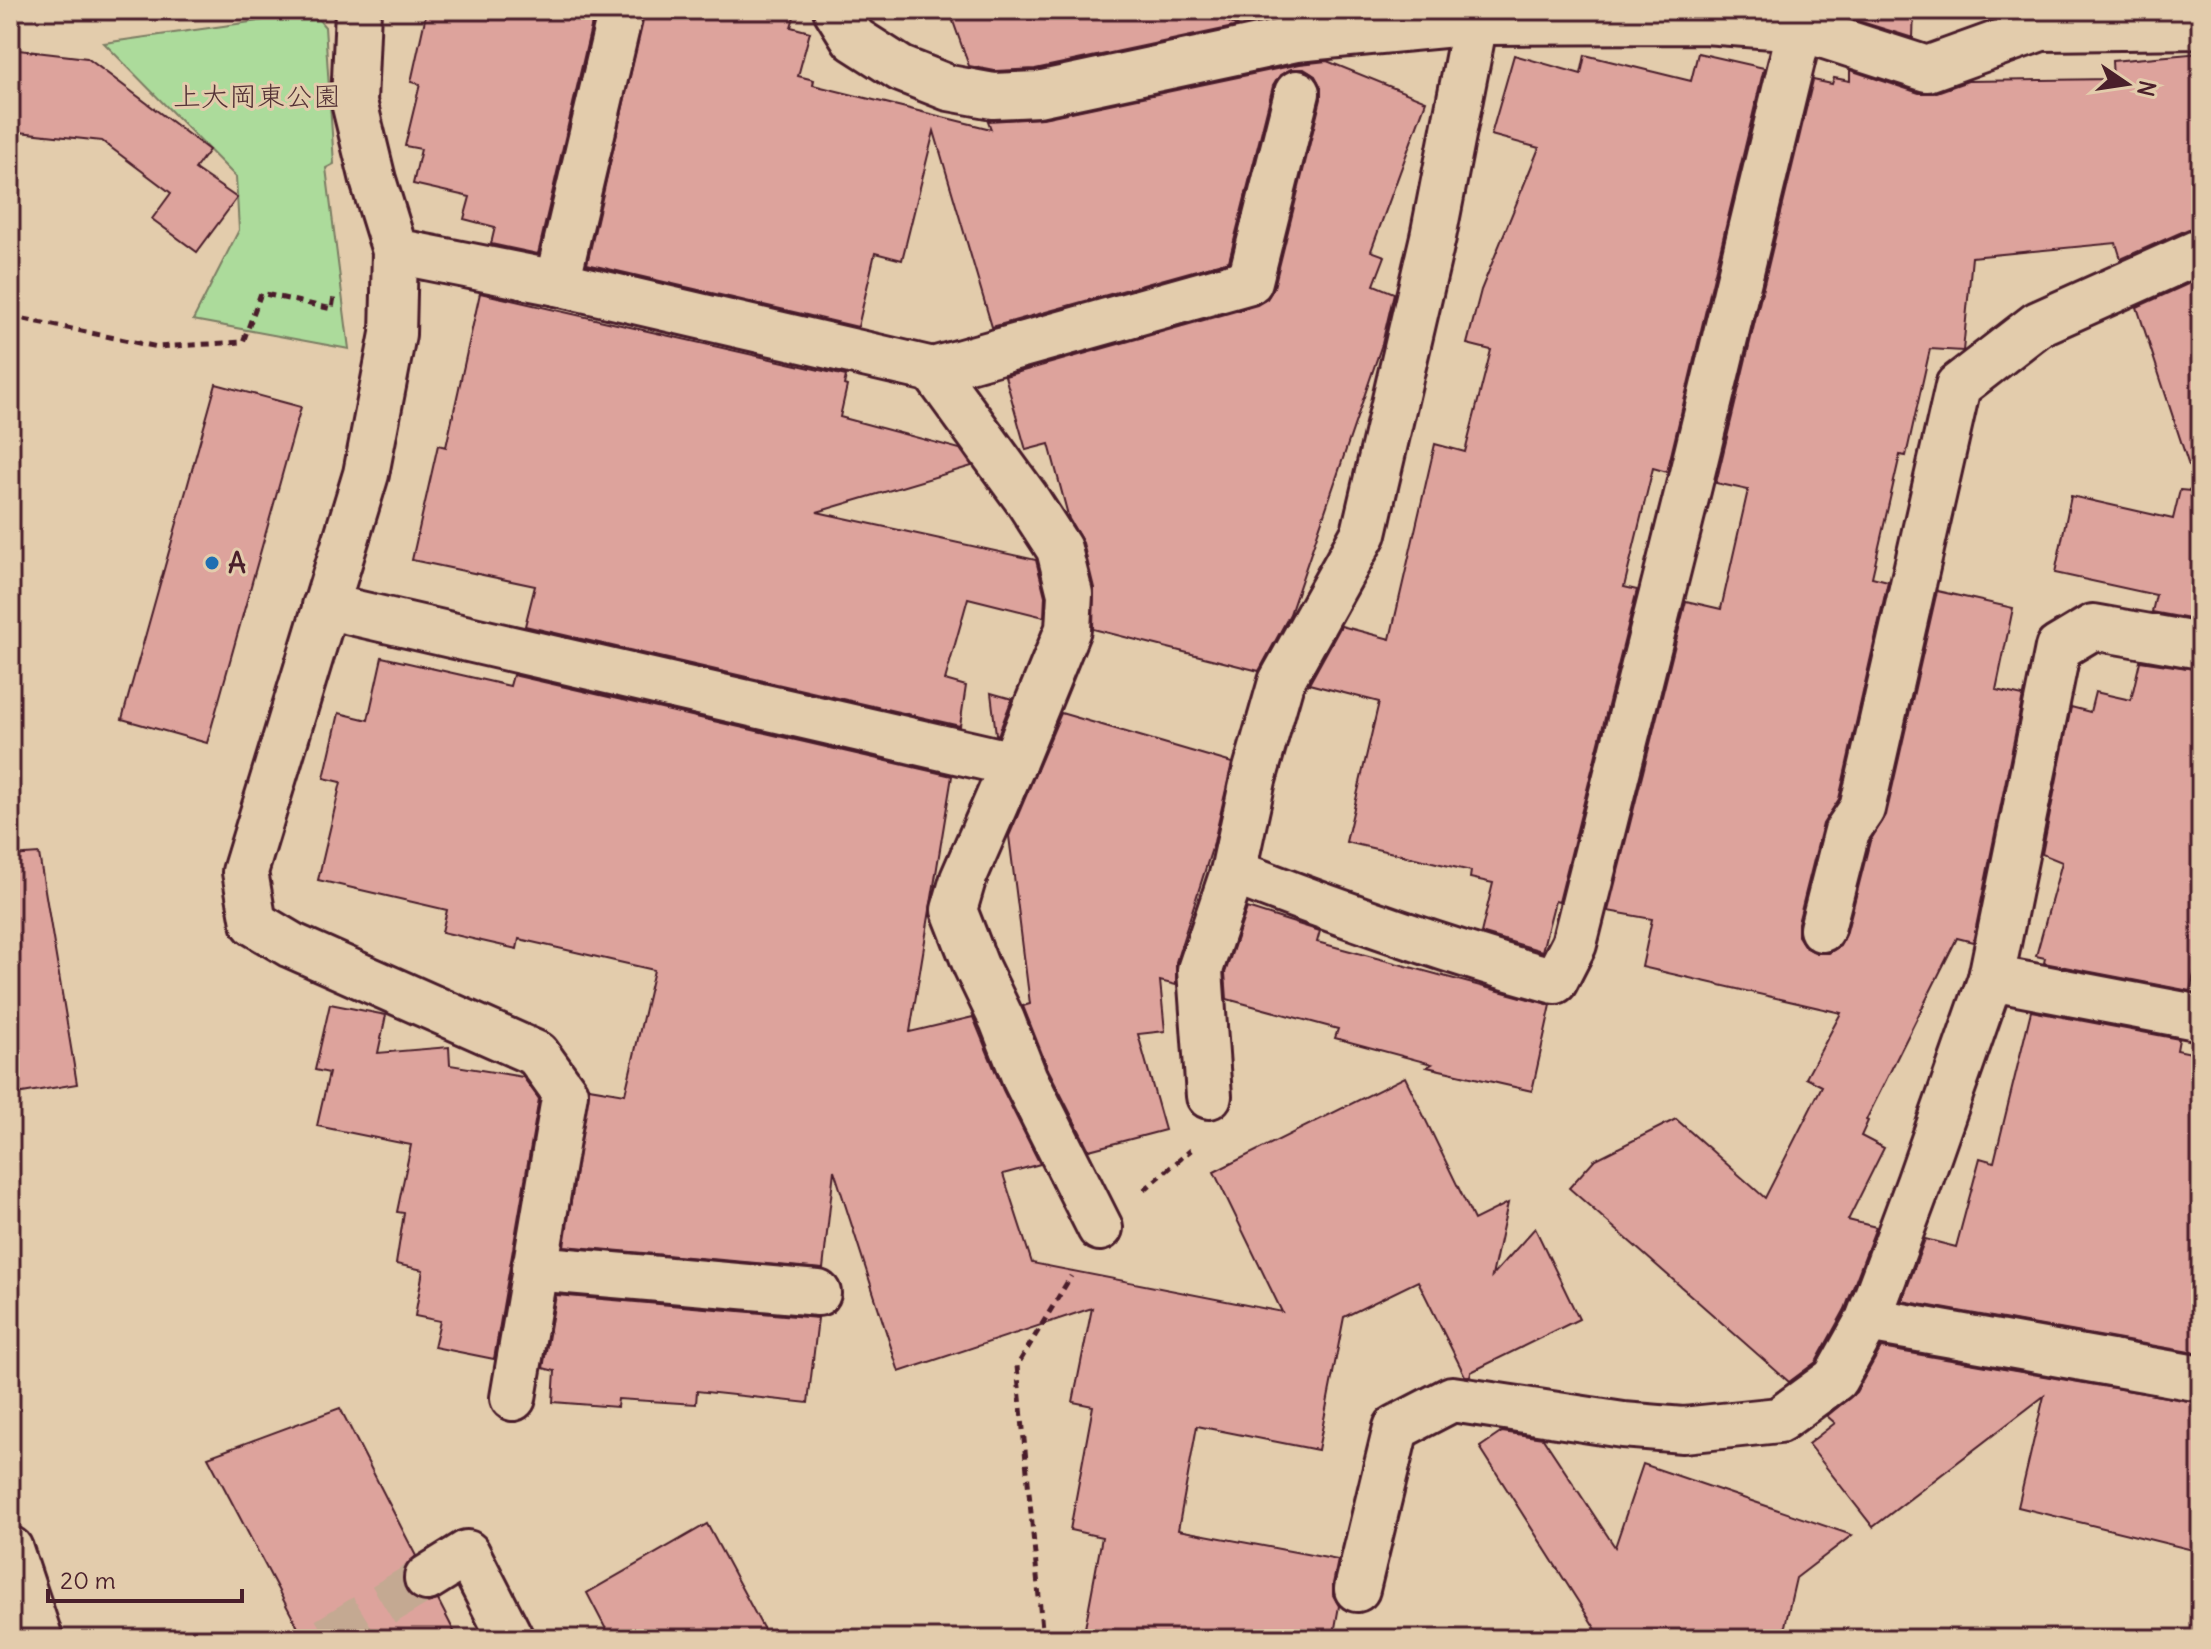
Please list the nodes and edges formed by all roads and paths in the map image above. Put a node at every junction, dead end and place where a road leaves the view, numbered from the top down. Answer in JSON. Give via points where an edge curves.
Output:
{"nodes":[{"id":1,"x":358,"y":10,"type":"edge"},
{"id":2,"x":621,"y":10,"type":"edge"},
{"id":3,"x":836,"y":10,"type":"edge"},
{"id":4,"x":1475,"y":22,"type":"junction"},
{"id":5,"x":2201,"y":26,"type":"edge"},
{"id":6,"x":1800,"y":28,"type":"junction"},
{"id":7,"x":1297,"y":93,"type":"dead end"},
{"id":8,"x":395,"y":251,"type":"junction"},
{"id":9,"x":2201,"y":251,"type":"edge"},
{"id":10,"x":557,"y":283,"type":"junction"},
{"id":11,"x":334,"y":293,"type":"dead end"},
{"id":12,"x":10,"y":316,"type":"edge"},
{"id":13,"x":933,"y":370,"type":"junction"},
{"id":14,"x":325,"y":606,"type":"junction"},
{"id":15,"x":2201,"y":646,"type":"edge"},
{"id":16,"x":1013,"y":764,"type":"junction"},
{"id":17,"x":1233,"y":872,"type":"junction"},
{"id":18,"x":1822,"y":929,"type":"dead end"},
{"id":19,"x":1991,"y":978,"type":"junction"},
{"id":20,"x":2201,"y":1018,"type":"edge"},
{"id":21,"x":1209,"y":1096,"type":"joint"},
{"id":22,"x":1100,"y":1228,"type":"junction"},
{"id":23,"x":534,"y":1268,"type":"junction"},
{"id":24,"x":818,"y":1293,"type":"dead end"},
{"id":25,"x":1868,"y":1320,"type":"junction"},
{"id":26,"x":2201,"y":1379,"type":"edge"},
{"id":27,"x":513,"y":1398,"type":"dead end"},
{"id":28,"x":12,"y":1567,"type":"edge"},
{"id":29,"x":427,"y":1578,"type":"tunnel mouth"},
{"id":30,"x":1357,"y":1589,"type":"dead end"},
{"id":31,"x":40,"y":1639,"type":"edge"},
{"id":32,"x":511,"y":1639,"type":"edge"},
{"id":33,"x":1043,"y":1639,"type":"edge"}],
"edges":[{"from":1,"to":8,"type":"street","via":[[354,102]]},
{"from":2,"to":10,"type":"street"},
{"from":3,"to":4,"type":"street","via":[[854,39],[901,69],[949,88],[993,96],[1038,94],[1296,39]]},
{"from":4,"to":6,"type":"street","via":[[1704,21]]},
{"from":4,"to":17,"type":"street","via":[[1433,237],[1364,533],[1281,682]]},
{"from":5,"to":6,"type":"street","via":[[2041,28],[1927,69]]},
{"from":6,"to":17,"type":"street","via":[[1574,944],[1555,981],[1456,954]]},
{"from":7,"to":13,"type":"street","via":[[1250,281]]},
{"from":8,"to":10,"type":"street"},
{"from":8,"to":14,"type":"street","via":[[393,334],[366,474]]},
{"from":9,"to":18,"type":"street","via":[[2038,324],[1958,386],[1862,809],[1847,831]]},
{"from":10,"to":13,"type":"street"},
{"from":11,"to":12,"type":"path","via":[[332,309],[261,293],[243,342],[158,347]]},
{"from":13,"to":16,"type":"street","via":[[1059,549],[1070,594],[1068,629]]},
{"from":14,"to":16,"type":"street"},
{"from":14,"to":23,"type":"street","via":[[245,872],[254,923],[291,945],[537,1054],[565,1093]]},
{"from":15,"to":19,"type":"street","via":[[2093,627],[2058,648]]},
{"from":16,"to":22,"type":"street","via":[[954,910],[1025,1079]]},
{"from":17,"to":21,"type":"street","via":[[1200,970]]},
{"from":19,"to":20,"type":"street"},
{"from":19,"to":25,"type":"street"},
{"from":21,"to":22,"type":"path","via":[[1216,1128]]},
{"from":22,"to":33,"type":"path","via":[[1017,1366]]},
{"from":23,"to":24,"type":"street"},
{"from":23,"to":27,"type":"street"},
{"from":25,"to":26,"type":"street"},
{"from":25,"to":30,"type":"street","via":[[1835,1379],[1779,1420],[1683,1430],[1452,1399],[1396,1428]]},
{"from":28,"to":31,"type":"street"},
{"from":29,"to":32,"type":"street","via":[[467,1553]]}]}
